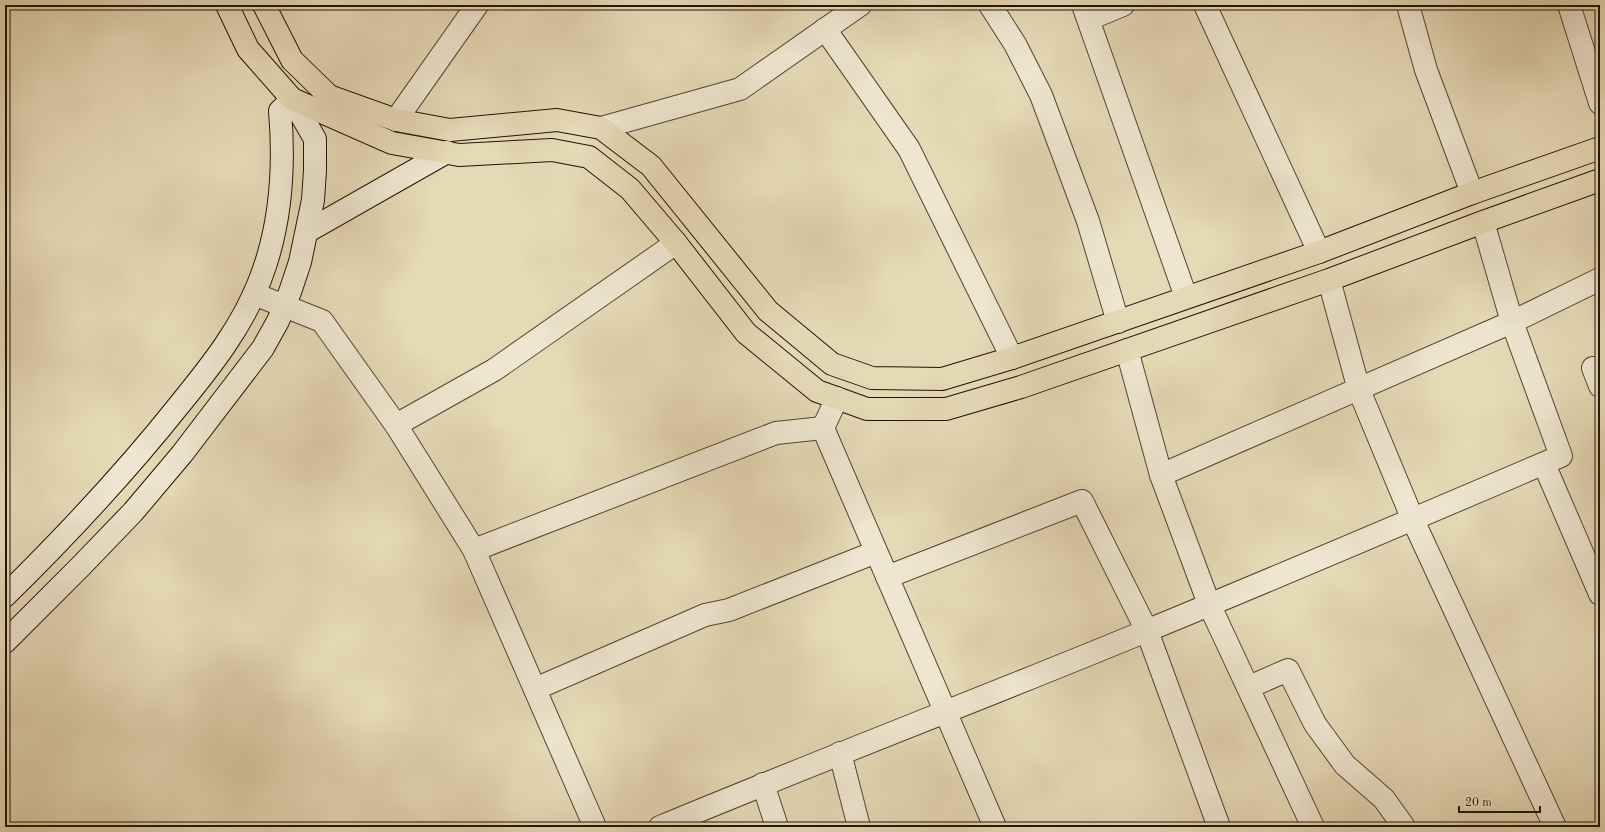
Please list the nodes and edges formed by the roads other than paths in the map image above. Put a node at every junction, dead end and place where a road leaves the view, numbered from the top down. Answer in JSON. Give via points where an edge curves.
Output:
{"nodes":[{"id":1,"x":227,"y":5,"type":"edge"},
{"id":2,"x":264,"y":5,"type":"edge"},
{"id":3,"x":477,"y":5,"type":"edge"},
{"id":4,"x":860,"y":5,"type":"edge"},
{"id":5,"x":990,"y":5,"type":"edge"},
{"id":6,"x":1123,"y":5,"type":"edge"},
{"id":7,"x":1205,"y":5,"type":"edge"},
{"id":8,"x":1408,"y":5,"type":"edge"},
{"id":9,"x":1569,"y":5,"type":"edge"},
{"id":10,"x":1086,"y":12,"type":"edge"},
{"id":11,"x":825,"y":29,"type":"junction"},
{"id":12,"x":292,"y":99,"type":"junction"},
{"id":13,"x":1600,"y":103,"type":"edge"},
{"id":14,"x":396,"y":120,"type":"junction"},
{"id":15,"x":601,"y":128,"type":"junction"},
{"id":16,"x":1600,"y":148,"type":"edge"},
{"id":17,"x":447,"y":152,"type":"junction"},
{"id":18,"x":1600,"y":180,"type":"edge"},
{"id":19,"x":1472,"y":193,"type":"junction"},
{"id":20,"x":1483,"y":222,"type":"junction"},
{"id":21,"x":308,"y":231,"type":"junction"},
{"id":22,"x":676,"y":243,"type":"junction"},
{"id":23,"x":1319,"y":252,"type":"junction"},
{"id":24,"x":1600,"y":279,"type":"edge"},
{"id":25,"x":1329,"y":280,"type":"junction"},
{"id":26,"x":254,"y":294,"type":"junction"},
{"id":27,"x":1186,"y":297,"type":"junction"},
{"id":28,"x":284,"y":305,"type":"junction"},
{"id":29,"x":1118,"y":322,"type":"junction"},
{"id":30,"x":1512,"y":322,"type":"junction"},
{"id":31,"x":1127,"y":350,"type":"junction"},
{"id":32,"x":1012,"y":358,"type":"junction"},
{"id":33,"x":1359,"y":390,"type":"junction"},
{"id":34,"x":837,"y":398,"type":"junction"},
{"id":35,"x":396,"y":425,"type":"junction"},
{"id":36,"x":823,"y":428,"type":"junction"},
{"id":37,"x":1544,"y":464,"type":"junction"},
{"id":38,"x":1161,"y":475,"type":"junction"},
{"id":39,"x":1413,"y":520,"type":"junction"},
{"id":40,"x":474,"y":550,"type":"junction"},
{"id":41,"x":876,"y":552,"type":"junction"},
{"id":42,"x":887,"y":578,"type":"junction"},
{"id":43,"x":1600,"y":594,"type":"edge"},
{"id":44,"x":5,"y":596,"type":"edge"},
{"id":45,"x":1210,"y":604,"type":"junction"},
{"id":46,"x":1146,"y":631,"type":"junction"},
{"id":47,"x":5,"y":642,"type":"edge"},
{"id":48,"x":1248,"y":687,"type":"junction"},
{"id":49,"x":535,"y":689,"type":"junction"},
{"id":50,"x":944,"y":711,"type":"junction"},
{"id":51,"x":840,"y":753,"type":"junction"},
{"id":52,"x":763,"y":784,"type":"junction"},
{"id":53,"x":595,"y":827,"type":"edge"},
{"id":54,"x":660,"y":827,"type":"edge"},
{"id":55,"x":777,"y":827,"type":"edge"},
{"id":56,"x":859,"y":827,"type":"edge"},
{"id":57,"x":995,"y":827,"type":"edge"},
{"id":58,"x":1219,"y":827,"type":"edge"},
{"id":59,"x":1313,"y":827,"type":"edge"},
{"id":60,"x":1404,"y":827,"type":"edge"},
{"id":61,"x":1555,"y":827,"type":"edge"}],
"edges":[{"from":1,"to":12,"type":"highway","via":[[248,49]]},
{"from":2,"to":14,"type":"highway","via":[[292,60],[329,96]]},
{"from":3,"to":14,"type":"street"},
{"from":4,"to":11,"type":"street"},
{"from":5,"to":29,"type":"street","via":[[1015,44],[1041,95],[1088,222]]},
{"from":6,"to":10,"type":"street"},
{"from":7,"to":23,"type":"street"},
{"from":8,"to":19,"type":"street","via":[[1426,70]]},
{"from":9,"to":13,"type":"street"},
{"from":10,"to":27,"type":"street"},
{"from":11,"to":15,"type":"street","via":[[740,89]]},
{"from":11,"to":32,"type":"street","via":[[909,149]]},
{"from":12,"to":17,"type":"highway","via":[[392,143]]},
{"from":12,"to":21,"type":"street","via":[[315,139],[313,200]]},
{"from":12,"to":26,"type":"street","via":[[280,111],[283,168],[280,197],[269,252]]},
{"from":14,"to":15,"type":"highway","via":[[450,130],[557,120]]},
{"from":15,"to":32,"type":"highway","via":[[651,166],[768,312],[832,364],[872,378],[942,379]]},
{"from":16,"to":19,"type":"highway"},
{"from":17,"to":21,"type":"street"},
{"from":17,"to":22,"type":"highway","via":[[459,155],[552,150],[589,157],[630,189]]},
{"from":18,"to":20,"type":"highway"},
{"from":19,"to":23,"type":"highway"},
{"from":20,"to":25,"type":"highway"},
{"from":20,"to":30,"type":"street"},
{"from":21,"to":28,"type":"street"},
{"from":22,"to":34,"type":"highway","via":[[746,333],[817,391]]},
{"from":22,"to":35,"type":"street","via":[[494,370]]},
{"from":23,"to":27,"type":"highway"},
{"from":24,"to":30,"type":"street"},
{"from":25,"to":31,"type":"highway"},
{"from":25,"to":33,"type":"street"},
{"from":26,"to":28,"type":"street"},
{"from":26,"to":44,"type":"street","via":[[235,331],[157,433],[109,490]]},
{"from":27,"to":29,"type":"highway"},
{"from":28,"to":35,"type":"street","via":[[322,321]]},
{"from":28,"to":47,"type":"street","via":[[262,348],[182,454],[102,545]]},
{"from":29,"to":32,"type":"highway"},
{"from":30,"to":33,"type":"street"},
{"from":30,"to":37,"type":"street","via":[[1561,456]]},
{"from":31,"to":34,"type":"highway","via":[[1021,387],[946,409],[867,409]]},
{"from":31,"to":38,"type":"street"},
{"from":33,"to":38,"type":"street"},
{"from":33,"to":39,"type":"street"},
{"from":34,"to":36,"type":"street"},
{"from":35,"to":40,"type":"street"},
{"from":36,"to":40,"type":"street","via":[[776,433]]},
{"from":36,"to":41,"type":"street"},
{"from":37,"to":39,"type":"street"},
{"from":37,"to":43,"type":"street"},
{"from":38,"to":45,"type":"street"},
{"from":39,"to":45,"type":"street"},
{"from":39,"to":61,"type":"street"},
{"from":40,"to":49,"type":"street"},
{"from":41,"to":42,"type":"street"},
{"from":41,"to":49,"type":"street","via":[[729,610],[706,615]]},
{"from":42,"to":46,"type":"street","via":[[1082,501]]},
{"from":42,"to":50,"type":"street"},
{"from":45,"to":46,"type":"street"},
{"from":45,"to":48,"type":"street"},
{"from":46,"to":50,"type":"street"},
{"from":46,"to":58,"type":"street"},
{"from":48,"to":59,"type":"street"},
{"from":48,"to":60,"type":"street","via":[[1288,670],[1315,724],[1345,765],[1384,799]]},
{"from":49,"to":53,"type":"street"},
{"from":50,"to":51,"type":"street"},
{"from":50,"to":57,"type":"street"},
{"from":51,"to":52,"type":"street"},
{"from":51,"to":56,"type":"street"},
{"from":52,"to":54,"type":"street"},
{"from":52,"to":55,"type":"street"}]}
